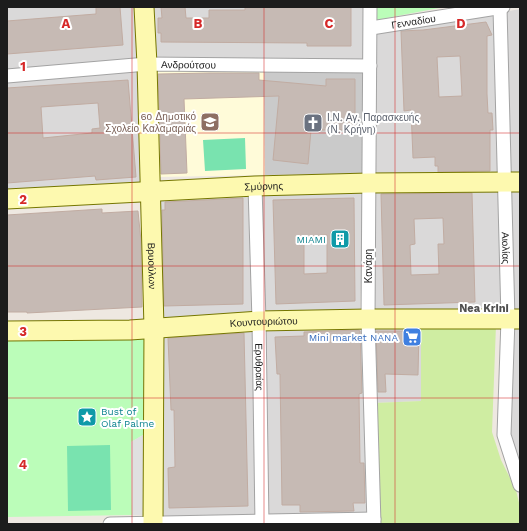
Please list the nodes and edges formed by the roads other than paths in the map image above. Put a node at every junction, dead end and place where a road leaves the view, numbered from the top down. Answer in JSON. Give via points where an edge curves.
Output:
{"nodes":[{"id":1,"x":144,"y":7,"type":"edge"},
{"id":2,"x":370,"y":7,"type":"edge"},
{"id":3,"x":501,"y":7,"type":"edge"},
{"id":4,"x":370,"y":28,"type":"junction"},
{"id":5,"x":147,"y":64,"type":"junction"},
{"id":6,"x":370,"y":66,"type":"junction"},
{"id":7,"x":7,"y":76,"type":"edge"},
{"id":8,"x":369,"y":183,"type":"junction"},
{"id":9,"x":513,"y":183,"type":"edge"},
{"id":10,"x":255,"y":186,"type":"junction"},
{"id":11,"x":150,"y":190,"type":"junction"},
{"id":12,"x":7,"y":199,"type":"edge"},
{"id":13,"x":368,"y":319,"type":"junction"},
{"id":14,"x":514,"y":319,"type":"edge"},
{"id":15,"x":259,"y":321,"type":"junction"},
{"id":16,"x":154,"y":328,"type":"junction"},
{"id":17,"x":7,"y":331,"type":"edge"},
{"id":18,"x":520,"y":485,"type":"edge"},
{"id":19,"x":374,"y":522,"type":"edge"},
{"id":20,"x":262,"y":523,"type":"edge"},
{"id":21,"x":110,"y":524,"type":"edge"},
{"id":22,"x":153,"y":524,"type":"edge"}],
"edges":[{"from":1,"to":5,"type":"main road","name":"Βρυούλων"},
{"from":2,"to":4,"type":"street","name":"Κανάρη"},
{"from":3,"to":4,"type":"street","name":"Γενναδίου"},
{"from":3,"to":9,"type":"street","name":"Αιολίας"},
{"from":4,"to":6,"type":"street","name":"Κανάρη"},
{"from":5,"to":6,"type":"street","name":"Ανδρούτσου"},
{"from":5,"to":7,"type":"street","name":"Ανδρούτσου"},
{"from":5,"to":11,"type":"main road","name":"Βρυούλων"},
{"from":6,"to":8,"type":"street","name":"Κανάρη"},
{"from":8,"to":9,"type":"main road","name":"Σμύρνης"},
{"from":8,"to":10,"type":"main road","name":"Σμύρνης"},
{"from":8,"to":13,"type":"street","name":"Κανάρη"},
{"from":9,"to":14,"type":"street","name":"Αιολίας"},
{"from":10,"to":11,"type":"main road","name":"Σμύρνης"},
{"from":10,"to":15,"type":"street","name":"Ερυθραίας"},
{"from":11,"to":12,"type":"main road","name":"Σμύρνης"},
{"from":11,"to":16,"type":"main road","name":"Βρυούλων"},
{"from":13,"to":14,"type":"main road","name":"Κουντουριώτου"},
{"from":13,"to":15,"type":"main road","name":"Κουντουριώτου"},
{"from":13,"to":19,"type":"street","name":"Κανάρη"},
{"from":14,"to":18,"type":"street","name":"Αιολίας","via":[[504,435]]},
{"from":15,"to":16,"type":"main road","name":"Κουντουριώτου"},
{"from":15,"to":20,"type":"street","name":"Ερυθραίας"},
{"from":16,"to":17,"type":"main road","name":"Κουντουριώτου"},
{"from":16,"to":22,"type":"main road","name":"Βρυούλων"},
{"from":19,"to":20,"type":"street"},
{"from":20,"to":22,"type":"street"},
{"from":21,"to":22,"type":"street"}]}
